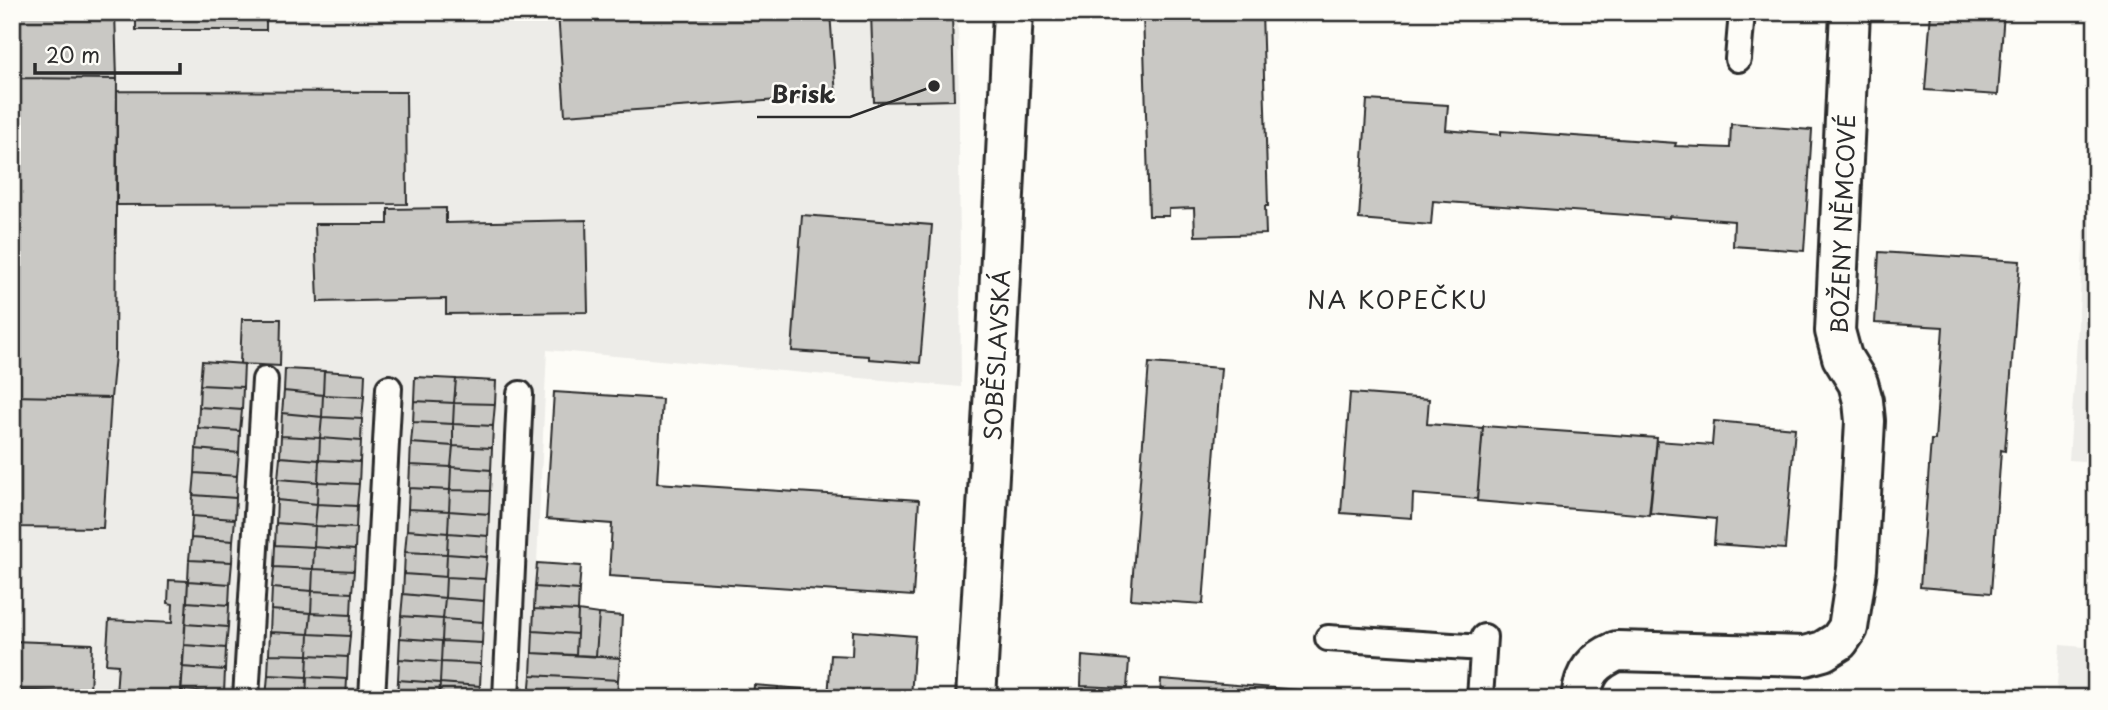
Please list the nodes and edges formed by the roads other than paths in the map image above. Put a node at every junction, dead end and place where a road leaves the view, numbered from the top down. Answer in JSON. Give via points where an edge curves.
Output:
{"nodes":[{"id":1,"x":1013,"y":12,"type":"edge"},
{"id":2,"x":1742,"y":12,"type":"edge"},
{"id":3,"x":1850,"y":12,"type":"edge"},
{"id":4,"x":1738,"y":59,"type":"dead end"},
{"id":5,"x":265,"y":380,"type":"dead end"},
{"id":6,"x":389,"y":388,"type":"dead end"},
{"id":7,"x":520,"y":394,"type":"dead end"},
{"id":8,"x":1328,"y":638,"type":"dead end"},
{"id":9,"x":1582,"y":693,"type":"edge"},
{"id":10,"x":246,"y":698,"type":"edge"},
{"id":11,"x":372,"y":698,"type":"edge"},
{"id":12,"x":506,"y":698,"type":"edge"},
{"id":13,"x":976,"y":698,"type":"edge"},
{"id":14,"x":1480,"y":698,"type":"edge"}],
"edges":[{"from":1,"to":13,"type":"street","name":"SOBĚSLAVSKÁ"},
{"from":2,"to":4,"type":"lane"},
{"from":3,"to":9,"type":"street","name":"BOŽENY NĚMCOVÉ","via":[[1836,331],[1842,357],[1858,383],[1865,421],[1857,569],[1848,628],[1839,641],[1805,656],[1617,651],[1592,665]]},
{"from":5,"to":10,"type":"lane"},
{"from":6,"to":11,"type":"lane"},
{"from":7,"to":12,"type":"lane"},
{"from":8,"to":14,"type":"lane","via":[[1484,643]]}]}
